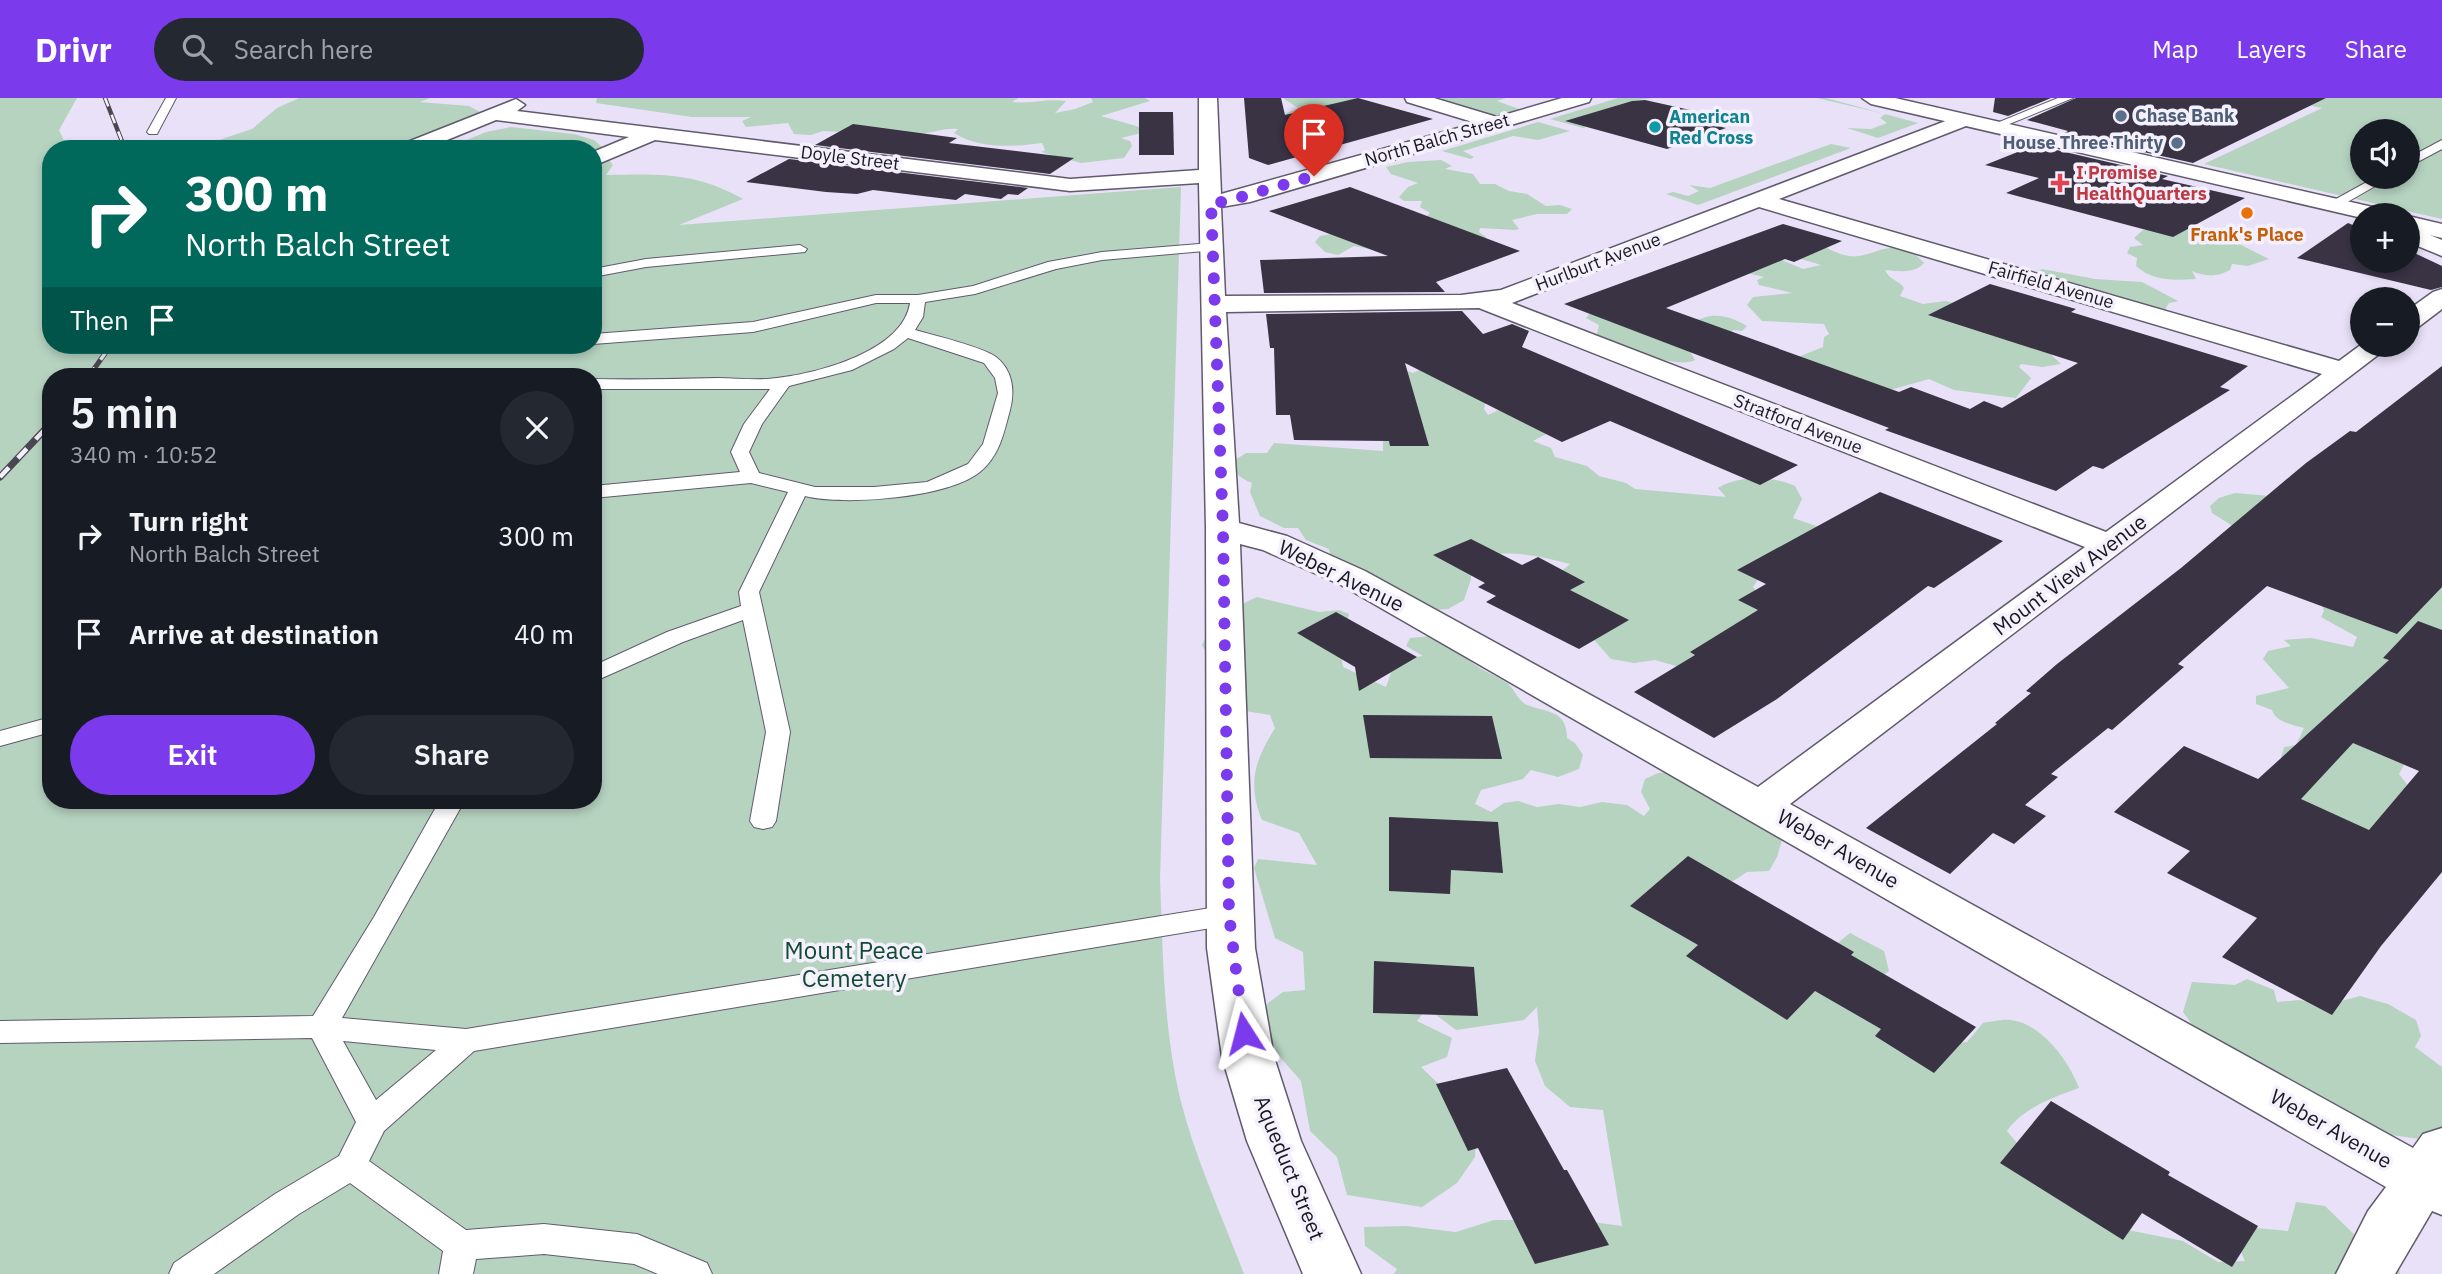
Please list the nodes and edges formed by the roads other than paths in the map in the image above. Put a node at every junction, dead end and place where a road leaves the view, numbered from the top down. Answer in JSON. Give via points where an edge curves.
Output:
{"nodes":[{"id":1,"x":172,"y":98,"type":"edge"},
{"id":2,"x":534,"y":98,"type":"edge"},
{"id":3,"x":1208,"y":98,"type":"edge"},
{"id":4,"x":1413,"y":98,"type":"edge"},
{"id":5,"x":1582,"y":98,"type":"edge"},
{"id":6,"x":1871,"y":98,"type":"edge"},
{"id":7,"x":2068,"y":98,"type":"edge"},
{"id":8,"x":494,"y":114,"type":"junction"},
{"id":9,"x":1964,"y":120,"type":"junction"},
{"id":10,"x":1497,"y":123,"type":"junction"},
{"id":11,"x":1993,"y":127,"type":"junction"},
{"id":12,"x":153,"y":132,"type":"dead end"},
{"id":13,"x":652,"y":134,"type":"junction"},
{"id":14,"x":429,"y":140,"type":"edge"},
{"id":15,"x":2442,"y":144,"type":"edge"},
{"id":16,"x":602,"y":156,"type":"edge"},
{"id":17,"x":2420,"y":156,"type":"edge"},
{"id":18,"x":1210,"y":189,"type":"junction"},
{"id":19,"x":2362,"y":189,"type":"edge"},
{"id":20,"x":1759,"y":200,"type":"junction"},
{"id":21,"x":2332,"y":205,"type":"junction"},
{"id":22,"x":2350,"y":209,"type":"edge"},
{"id":23,"x":2420,"y":225,"type":"edge"},
{"id":24,"x":2442,"y":230,"type":"edge"},
{"id":25,"x":2420,"y":239,"type":"edge"},
{"id":26,"x":1210,"y":247,"type":"junction"},
{"id":27,"x":800,"y":249,"type":"dead end"},
{"id":28,"x":2442,"y":249,"type":"edge"},
{"id":29,"x":602,"y":271,"type":"edge"},
{"id":30,"x":2442,"y":297,"type":"edge"},
{"id":31,"x":918,"y":299,"type":"junction"},
{"id":32,"x":1486,"y":302,"type":"junction"},
{"id":33,"x":1212,"y":304,"type":"junction"},
{"id":34,"x":2420,"y":313,"type":"edge"},
{"id":35,"x":907,"y":332,"type":"junction"},
{"id":36,"x":602,"y":338,"type":"edge"},
{"id":37,"x":2362,"y":357,"type":"edge"},
{"id":38,"x":2343,"y":371,"type":"junction"},
{"id":39,"x":783,"y":383,"type":"junction"},
{"id":40,"x":602,"y":384,"type":"edge"},
{"id":41,"x":751,"y":477,"type":"junction"},
{"id":42,"x":602,"y":491,"type":"edge"},
{"id":43,"x":798,"y":491,"type":"junction"},
{"id":44,"x":1223,"y":529,"type":"junction"},
{"id":45,"x":2110,"y":545,"type":"junction"},
{"id":46,"x":754,"y":609,"type":"junction"},
{"id":47,"x":602,"y":671,"type":"edge"},
{"id":48,"x":42,"y":727,"type":"edge"},
{"id":49,"x":0,"y":739,"type":"edge"},
{"id":50,"x":1761,"y":805,"type":"junction"},
{"id":51,"x":447,"y":809,"type":"edge"},
{"id":52,"x":763,"y":821,"type":"dead end"},
{"id":53,"x":1229,"y":915,"type":"junction"},
{"id":54,"x":321,"y":1027,"type":"junction"},
{"id":55,"x":0,"y":1032,"type":"edge"},
{"id":56,"x":466,"y":1041,"type":"junction"},
{"id":57,"x":372,"y":1122,"type":"junction"},
{"id":58,"x":351,"y":1166,"type":"junction"},
{"id":59,"x":2435,"y":1174,"type":"edge"},
{"id":60,"x":458,"y":1260,"type":"edge"},
{"id":61,"x":187,"y":1274,"type":"edge"},
{"id":62,"x":695,"y":1274,"type":"edge"},
{"id":63,"x":1332,"y":1274,"type":"edge"},
{"id":64,"x":2365,"y":1274,"type":"edge"}],
"edges":[{"from":1,"to":12,"type":"lane"},
{"from":2,"to":8,"type":"street"},
{"from":3,"to":18,"type":"street","name":"Aqueduct Street"},
{"from":4,"to":10,"type":"street"},
{"from":5,"to":10,"type":"street","name":"North Balch Street"},
{"from":6,"to":9,"type":"street"},
{"from":7,"to":11,"type":"lane"},
{"from":8,"to":13,"type":"street","name":"Doyle Street"},
{"from":8,"to":14,"type":"street"},
{"from":9,"to":11,"type":"street"},
{"from":9,"to":20,"type":"street","name":"Hurlburt Avenue"},
{"from":10,"to":18,"type":"street","name":"North Balch Street","via":[[1233,200]]},
{"from":11,"to":21,"type":"street"},
{"from":13,"to":16,"type":"street"},
{"from":13,"to":18,"type":"street","name":"Doyle Street","via":[[1070,185]]},
{"from":15,"to":17,"type":"lane"},
{"from":18,"to":26,"type":"street","name":"Aqueduct Street"},
{"from":19,"to":21,"type":"lane"},
{"from":20,"to":32,"type":"street","name":"Hurlburt Avenue"},
{"from":20,"to":38,"type":"street","name":"Fairfield Avenue"},
{"from":21,"to":22,"type":"street"},
{"from":23,"to":24,"type":"street"},
{"from":25,"to":28,"type":"street"},
{"from":26,"to":31,"type":"lane","via":[[1102,256],[1053,265],[975,290]]},
{"from":26,"to":33,"type":"street","name":"Aqueduct Street"},
{"from":27,"to":29,"type":"lane"},
{"from":30,"to":34,"type":"street"},
{"from":31,"to":35,"type":"lane","via":[[919,310]]},
{"from":31,"to":36,"type":"lane","via":[[876,299],[753,327]]},
{"from":32,"to":33,"type":"street","name":"Hurlburt Avenue"},
{"from":32,"to":45,"type":"street","name":"Stratford Avenue"},
{"from":33,"to":44,"type":"street","name":"Aqueduct Street"},
{"from":35,"to":39,"type":"lane","via":[[876,354],[834,371]]},
{"from":35,"to":43,"type":"lane","via":[[990,360],[1003,378],[1006,393],[992,445],[974,468],[931,487],[874,493]]},
{"from":37,"to":38,"type":"street","name":"Mount View Avenue"},
{"from":38,"to":45,"type":"street","name":"Mount View Avenue"},
{"from":39,"to":40,"type":"lane"},
{"from":39,"to":41,"type":"lane","via":[[753,424],[740,452]]},
{"from":41,"to":42,"type":"lane"},
{"from":41,"to":43,"type":"lane"},
{"from":43,"to":46,"type":"lane","via":[[749,592]]},
{"from":44,"to":50,"type":"street","name":"Weber Avenue","via":[[1275,543],[1353,578]]},
{"from":44,"to":53,"type":"street","name":"Aqueduct Street"},
{"from":45,"to":50,"type":"street","name":"Mount View Avenue"},
{"from":46,"to":47,"type":"lane","via":[[675,637]]},
{"from":46,"to":52,"type":"lane","via":[[763,674],[778,732]]},
{"from":48,"to":49,"type":"lane"},
{"from":50,"to":59,"type":"street","name":"Weber Avenue"},
{"from":51,"to":54,"type":"lane"},
{"from":53,"to":56,"type":"lane"},
{"from":53,"to":63,"type":"street","name":"Aqueduct Street","via":[[1248,1057],[1274,1141]]},
{"from":54,"to":55,"type":"lane"},
{"from":54,"to":56,"type":"lane"},
{"from":54,"to":57,"type":"lane"},
{"from":56,"to":57,"type":"lane"},
{"from":57,"to":58,"type":"lane"},
{"from":58,"to":60,"type":"lane"},
{"from":58,"to":61,"type":"lane"},
{"from":59,"to":64,"type":"street","via":[[2388,1229]]},
{"from":60,"to":62,"type":"lane","via":[[544,1239],[637,1249]]}]}
